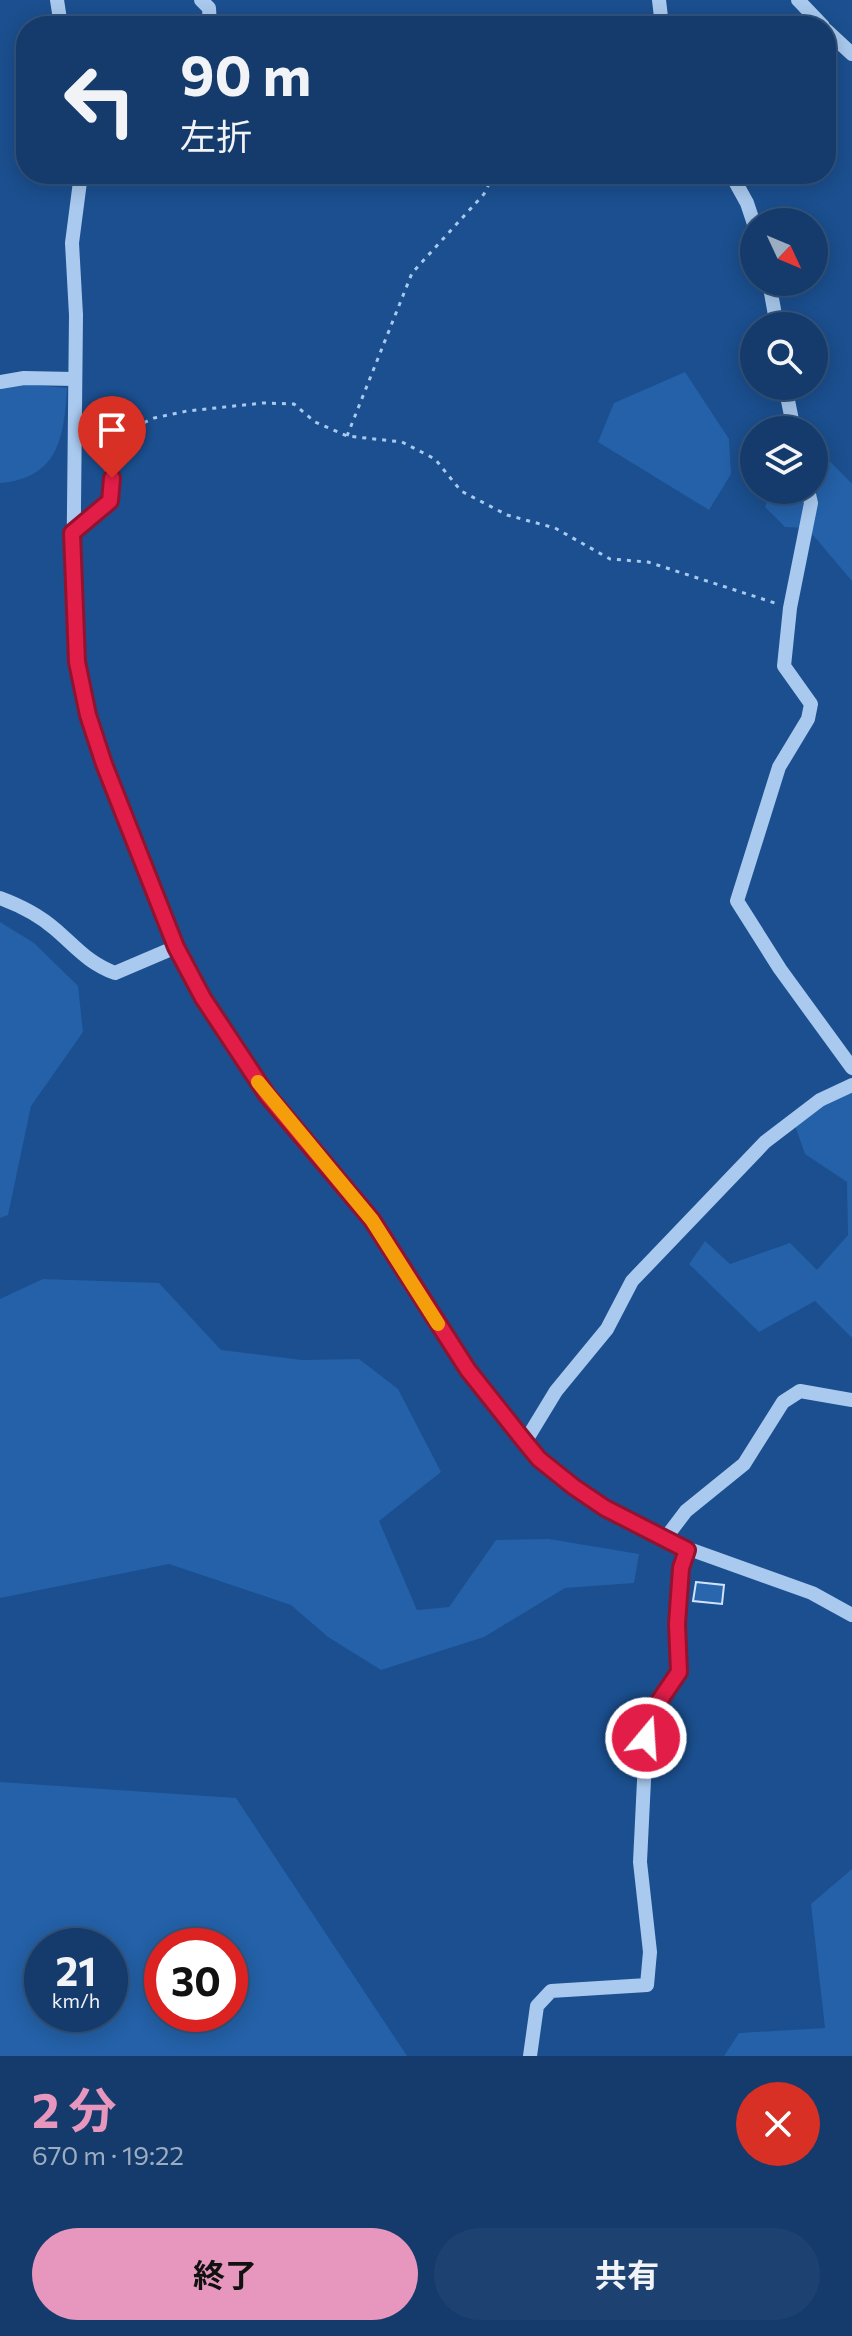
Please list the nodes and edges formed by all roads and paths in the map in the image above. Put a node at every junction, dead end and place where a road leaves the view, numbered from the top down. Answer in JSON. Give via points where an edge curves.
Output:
{"nodes":[{"id":1,"x":798,"y":0,"type":"edge"},
{"id":2,"x":813,"y":16,"type":"edge"},
{"id":3,"x":836,"y":39,"type":"edge"},
{"id":4,"x":852,"y":54,"type":"edge"},
{"id":5,"x":80,"y":184,"type":"edge"},
{"id":6,"x":489,"y":184,"type":"edge"},
{"id":7,"x":737,"y":184,"type":"edge"},
{"id":8,"x":749,"y":208,"type":"edge"},
{"id":9,"x":75,"y":379,"type":"junction"},
{"id":10,"x":0,"y":382,"type":"edge"},
{"id":11,"x":114,"y":433,"type":"joint"},
{"id":12,"x":347,"y":436,"type":"junction"},
{"id":13,"x":811,"y":504,"type":"edge"},
{"id":14,"x":72,"y":533,"type":"junction"},
{"id":15,"x":790,"y":608,"type":"junction"},
{"id":16,"x":0,"y":898,"type":"edge"},
{"id":17,"x":176,"y":947,"type":"junction"},
{"id":18,"x":852,"y":1068,"type":"edge"},
{"id":19,"x":852,"y":1085,"type":"edge"},
{"id":20,"x":852,"y":1400,"type":"edge"},
{"id":21,"x":525,"y":1442,"type":"junction"},
{"id":22,"x":664,"y":1540,"type":"junction"},
{"id":23,"x":687,"y":1550,"type":"junction"},
{"id":24,"x":852,"y":1615,"type":"edge"},
{"id":25,"x":530,"y":2056,"type":"edge"}],
"edges":[{"from":1,"to":2,"type":"street"},
{"from":3,"to":4,"type":"street"},
{"from":5,"to":9,"type":"street","via":[[72,243]]},
{"from":6,"to":12,"type":"path","via":[[412,273]]},
{"from":7,"to":8,"type":"street"},
{"from":9,"to":10,"type":"street"},
{"from":9,"to":14,"type":"street"},
{"from":11,"to":12,"type":"path","via":[[187,411],[263,403],[294,404],[315,422]]},
{"from":11,"to":14,"type":"street","via":[[110,501]]},
{"from":12,"to":15,"type":"path","via":[[402,442],[435,459],[461,491],[507,515],[555,528],[610,559],[648,562]]},
{"from":13,"to":15,"type":"street"},
{"from":14,"to":17,"type":"street","via":[[77,662],[88,715]]},
{"from":15,"to":18,"type":"street","via":[[784,666],[811,704],[808,719],[779,767],[737,901]]},
{"from":16,"to":17,"type":"street","via":[[52,926],[95,966],[115,973]]},
{"from":17,"to":21,"type":"street","via":[[267,1095],[372,1220],[468,1370]]},
{"from":19,"to":21,"type":"street","via":[[820,1100],[765,1142],[632,1281],[607,1329],[556,1391]]},
{"from":20,"to":22,"type":"street","via":[[800,1391],[783,1402],[744,1464],[686,1511]]},
{"from":21,"to":22,"type":"street","via":[[574,1487]]},
{"from":22,"to":23,"type":"street"},
{"from":23,"to":24,"type":"street","via":[[812,1593]]},
{"from":23,"to":25,"type":"street","via":[[678,1610],[679,1672],[647,1719],[640,1862],[650,1952],[647,1985],[551,1991],[537,2006]]}]}
